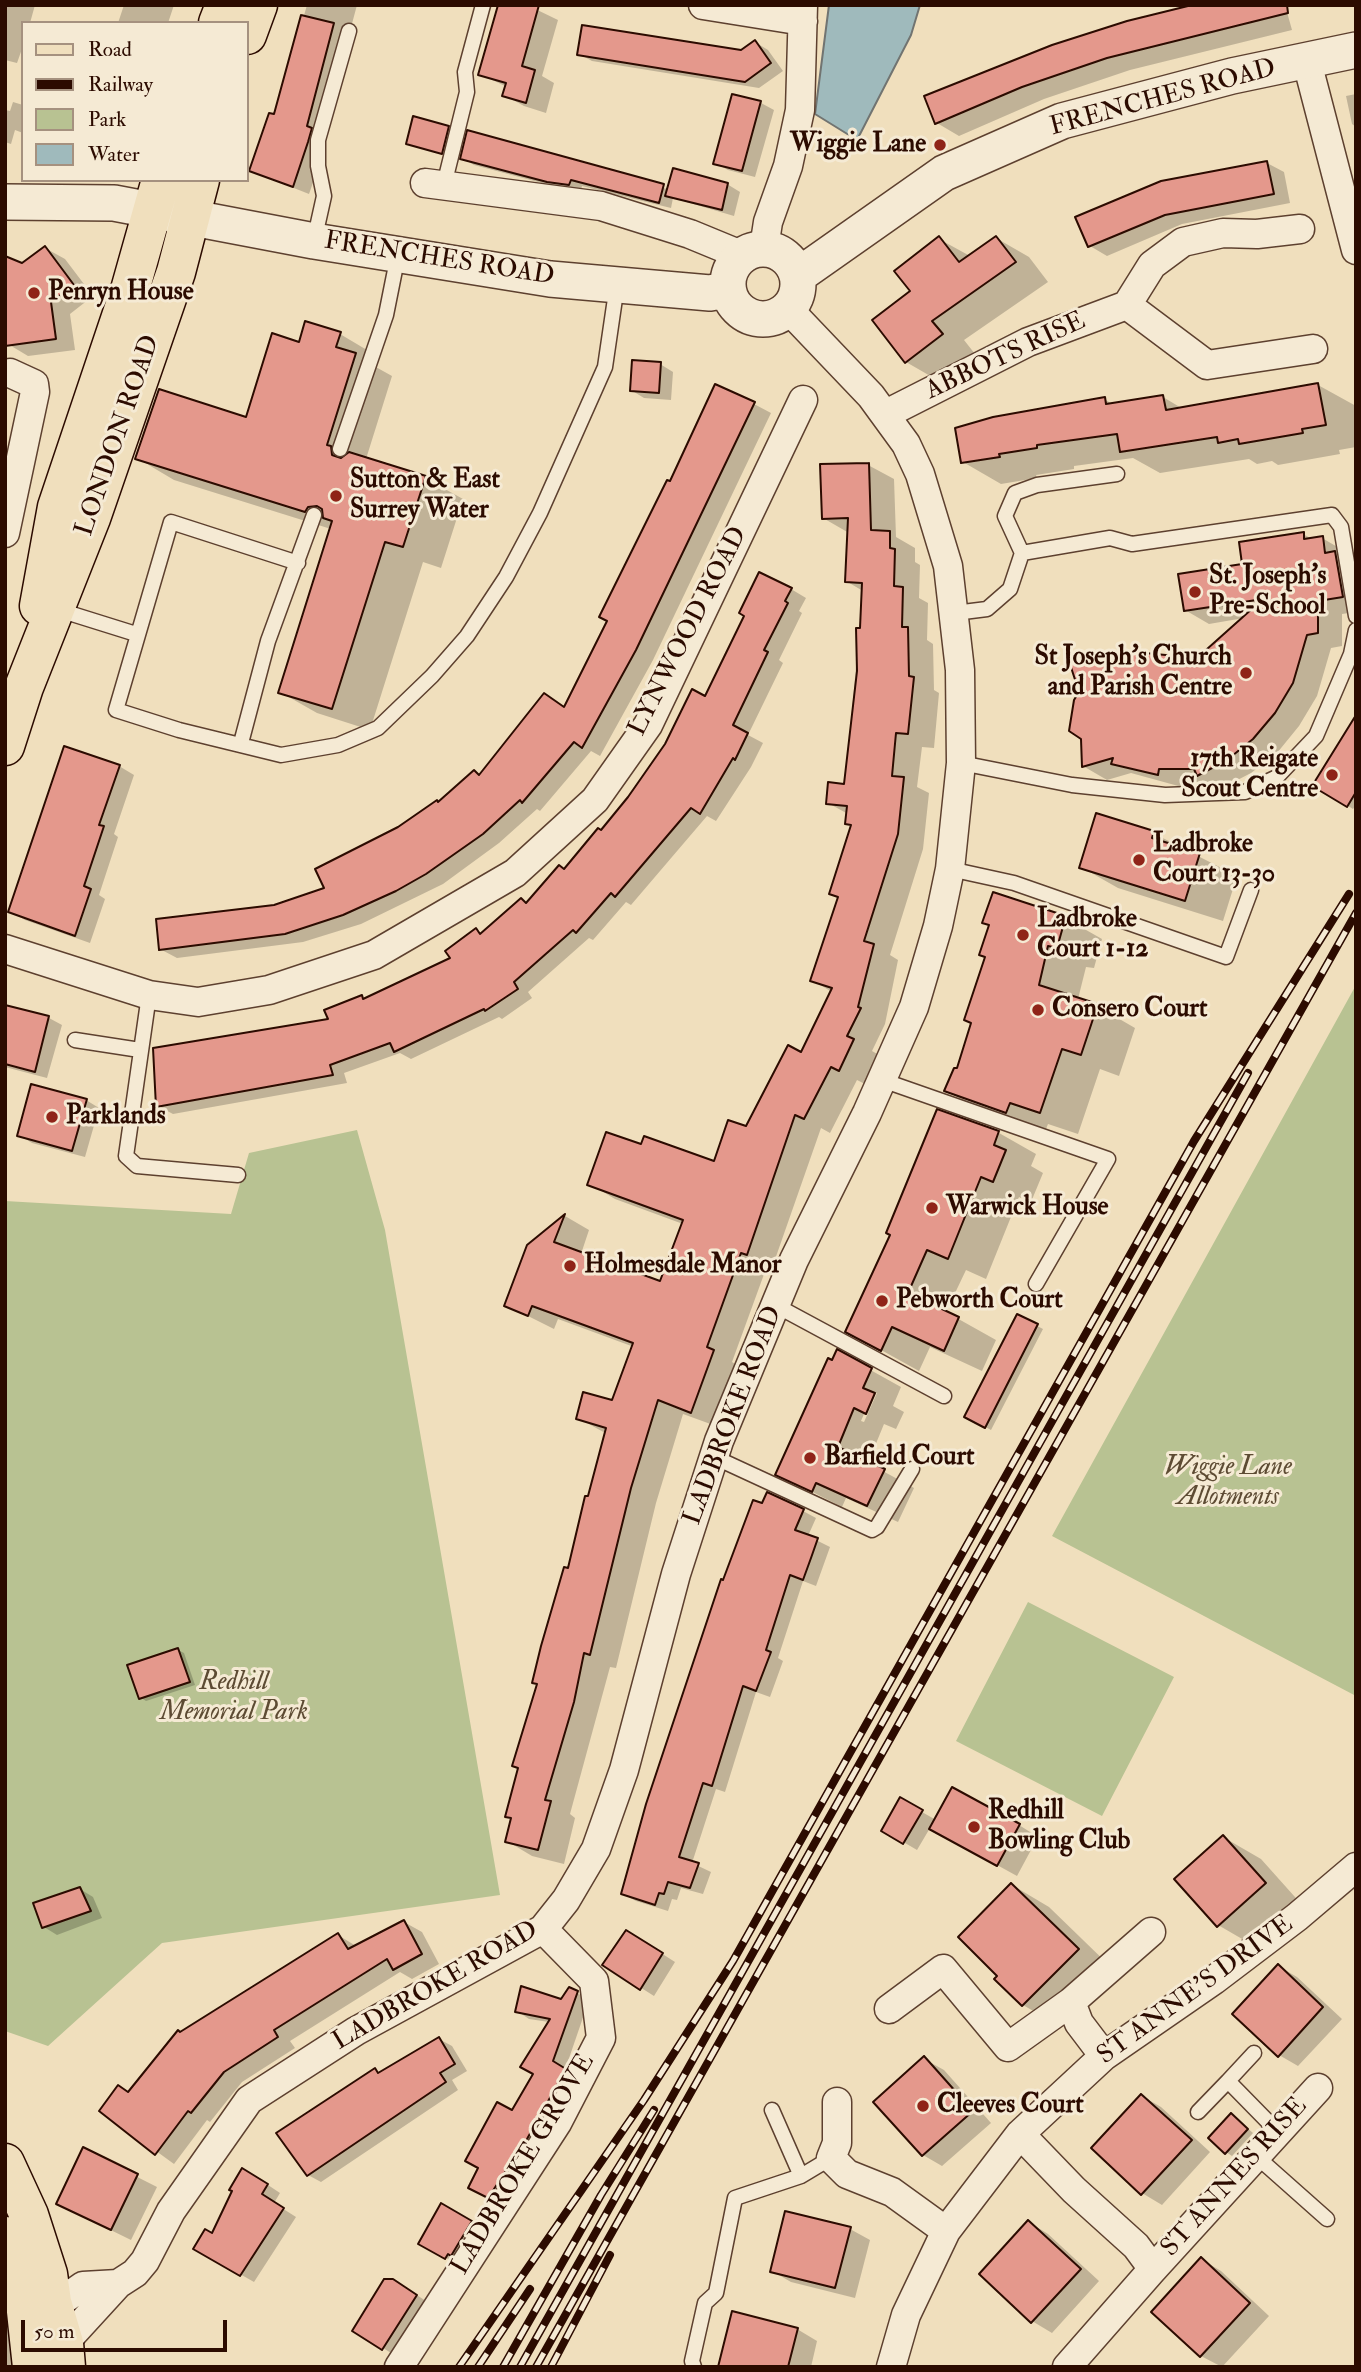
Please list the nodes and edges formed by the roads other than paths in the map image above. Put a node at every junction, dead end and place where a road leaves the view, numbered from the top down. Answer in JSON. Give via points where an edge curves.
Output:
{"nodes":[{"id":1,"x":258,"y":5,"type":"edge"},
{"id":2,"x":483,"y":5,"type":"edge"},
{"id":3,"x":703,"y":5,"type":"edge"},
{"id":4,"x":803,"y":13,"type":"edge"},
{"id":5,"x":349,"y":31,"type":"dead end"},
{"id":6,"x":248,"y":32,"type":"edge"},
{"id":7,"x":1356,"y":50,"type":"edge"},
{"id":8,"x":1307,"y":62,"type":"junction"},
{"id":9,"x":200,"y":182,"type":"edge"},
{"id":10,"x":434,"y":184,"type":"joint"},
{"id":11,"x":157,"y":195,"type":"edge"},
{"id":12,"x":5,"y":202,"type":"edge"},
{"id":13,"x":191,"y":217,"type":"junction"},
{"id":14,"x":1300,"y":229,"type":"dead end"},
{"id":15,"x":314,"y":241,"type":"junction"},
{"id":16,"x":1356,"y":250,"type":"edge"},
{"id":17,"x":752,"y":251,"type":"junction"},
{"id":18,"x":399,"y":254,"type":"junction"},
{"id":19,"x":799,"y":275,"type":"junction"},
{"id":20,"x":617,"y":285,"type":"junction"},
{"id":21,"x":727,"y":290,"type":"junction"},
{"id":22,"x":1127,"y":305,"type":"junction"},
{"id":23,"x":789,"y":310,"type":"junction"},
{"id":24,"x":1313,"y":349,"type":"dead end"},
{"id":25,"x":10,"y":373,"type":"dead end"},
{"id":26,"x":803,"y":400,"type":"dead end"},
{"id":27,"x":886,"y":414,"type":"junction"},
{"id":28,"x":340,"y":449,"type":"dead end"},
{"id":29,"x":1117,"y":474,"type":"dead end"},
{"id":30,"x":314,"y":516,"type":"dead end"},
{"id":31,"x":5,"y":533,"type":"edge"},
{"id":32,"x":1022,"y":552,"type":"junction"},
{"id":33,"x":298,"y":563,"type":"junction"},
{"id":34,"x":55,"y":608,"type":"junction"},
{"id":35,"x":955,"y":613,"type":"junction"},
{"id":36,"x":1356,"y":616,"type":"edge"},
{"id":37,"x":1356,"y":630,"type":"edge"},
{"id":38,"x":136,"y":634,"type":"junction"},
{"id":39,"x":24,"y":687,"type":"junction"},
{"id":40,"x":241,"y":743,"type":"junction"},
{"id":41,"x":5,"y":746,"type":"edge"},
{"id":42,"x":961,"y":763,"type":"junction"},
{"id":43,"x":950,"y":869,"type":"junction"},
{"id":44,"x":1251,"y":890,"type":"dead end"},
{"id":45,"x":5,"y":949,"type":"edge"},
{"id":46,"x":149,"y":995,"type":"junction"},
{"id":47,"x":75,"y":1040,"type":"dead end"},
{"id":48,"x":140,"y":1050,"type":"junction"},
{"id":49,"x":882,"y":1080,"type":"junction"},
{"id":50,"x":238,"y":1175,"type":"dead end"},
{"id":51,"x":1036,"y":1284,"type":"dead end"},
{"id":52,"x":775,"y":1305,"type":"junction"},
{"id":53,"x":944,"y":1396,"type":"dead end"},
{"id":54,"x":714,"y":1457,"type":"junction"},
{"id":55,"x":912,"y":1469,"type":"dead end"},
{"id":56,"x":1356,"y":1867,"type":"edge"},
{"id":57,"x":543,"y":1929,"type":"junction"},
{"id":58,"x":1151,"y":1932,"type":"dead end"},
{"id":59,"x":1071,"y":2003,"type":"junction"},
{"id":60,"x":888,"y":2009,"type":"dead end"},
{"id":61,"x":1254,"y":2053,"type":"dead end"},
{"id":62,"x":1104,"y":2056,"type":"junction"},
{"id":63,"x":1228,"y":2081,"type":"junction"},
{"id":64,"x":1318,"y":2088,"type":"dead end"},
{"id":65,"x":837,"y":2102,"type":"dead end"},
{"id":66,"x":772,"y":2110,"type":"dead end"},
{"id":67,"x":1198,"y":2112,"type":"dead end"},
{"id":68,"x":1278,"y":2132,"type":"junction"},
{"id":69,"x":1020,"y":2134,"type":"junction"},
{"id":70,"x":1256,"y":2156,"type":"junction"},
{"id":71,"x":831,"y":2158,"type":"junction"},
{"id":72,"x":5,"y":2163,"type":"edge"},
{"id":73,"x":801,"y":2176,"type":"junction"},
{"id":74,"x":1327,"y":2219,"type":"dead end"},
{"id":75,"x":946,"y":2231,"type":"junction"},
{"id":76,"x":5,"y":2236,"type":"edge"},
{"id":77,"x":1153,"y":2269,"type":"junction"},
{"id":78,"x":118,"y":2284,"type":"junction"},
{"id":79,"x":29,"y":2309,"type":"junction"},
{"id":80,"x":65,"y":2355,"type":"edge"},
{"id":81,"x":32,"y":2367,"type":"edge"},
{"id":82,"x":399,"y":2367,"type":"edge"},
{"id":83,"x":694,"y":2367,"type":"edge"},
{"id":84,"x":891,"y":2367,"type":"edge"},
{"id":85,"x":1067,"y":2367,"type":"edge"}],
"edges":[{"from":1,"to":6,"type":"main road"},
{"from":2,"to":10,"type":"lane","via":[[465,72],[467,92]]},
{"from":3,"to":4,"type":"street"},
{"from":4,"to":17,"type":"street","via":[[800,110],[788,166]]},
{"from":5,"to":15,"type":"lane","via":[[318,140],[324,196]]},
{"from":7,"to":8,"type":"street","name":"FRENCHES ROAD"},
{"from":8,"to":16,"type":"street"},
{"from":8,"to":19,"type":"street","name":"FRENCHES ROAD","via":[[1232,76],[1062,121],[944,173]]},
{"from":9,"to":13,"type":"main road","name":"LONDON ROAD"},
{"from":10,"to":17,"type":"street","via":[[601,206]]},
{"from":11,"to":12,"type":"street","name":"FRENCHES ROAD","via":[[114,203]]},
{"from":11,"to":13,"type":"street","name":"FRENCHES ROAD"},
{"from":11,"to":39,"type":"main road","name":"LONDON ROAD","via":[[57,508]]},
{"from":13,"to":15,"type":"street","name":"FRENCHES ROAD"},
{"from":13,"to":34,"type":"main road","name":"LONDON ROAD","via":[[92,518]]},
{"from":14,"to":22,"type":"street","via":[[1223,233],[1183,242],[1152,265]]},
{"from":15,"to":18,"type":"street","name":"FRENCHES ROAD"},
{"from":17,"to":19,"type":"street","via":[[784,256]]},
{"from":17,"to":21,"type":"street","via":[[728,274]]},
{"from":18,"to":20,"type":"street","name":"FRENCHES ROAD"},
{"from":18,"to":28,"type":"lane","via":[[386,315]]},
{"from":19,"to":23,"type":"street","via":[[799,288]]},
{"from":20,"to":21,"type":"street","name":"FRENCHES ROAD","via":[[710,293]]},
{"from":20,"to":40,"type":"lane","via":[[605,367],[566,460],[506,577],[467,636],[378,728],[338,745],[281,755]]},
{"from":21,"to":23,"type":"street","via":[[743,313],[759,319]]},
{"from":22,"to":24,"type":"street","via":[[1208,365]]},
{"from":22,"to":27,"type":"street","name":"ABBOTS RISE","via":[[1028,342]]},
{"from":23,"to":27,"type":"street","name":"LADBROKE ROAD"},
{"from":25,"to":31,"type":"street","via":[[34,384],[35,392]]},
{"from":26,"to":46,"type":"street","name":"LYNWOOD ROAD","via":[[648,725],[595,800],[515,873],[373,955],[269,990],[198,1002]]},
{"from":27,"to":35,"type":"street","name":"LADBROKE ROAD","via":[[920,474],[948,566]]},
{"from":29,"to":32,"type":"lane","via":[[1037,485],[1015,493],[1005,516]]},
{"from":30,"to":33,"type":"lane"},
{"from":32,"to":35,"type":"lane","via":[[1010,589],[987,609]]},
{"from":32,"to":36,"type":"lane","via":[[1110,538],[1132,544],[1332,515],[1341,527]]},
{"from":33,"to":38,"type":"lane","via":[[170,522]]},
{"from":33,"to":40,"type":"lane","via":[[268,641]]},
{"from":34,"to":38,"type":"lane"},
{"from":34,"to":39,"type":"main road","name":"LONDON ROAD"},
{"from":35,"to":42,"type":"street","name":"LADBROKE ROAD"},
{"from":37,"to":42,"type":"lane","via":[[1351,654],[1316,736],[1277,777],[1245,792],[1165,795],[1072,785]]},
{"from":38,"to":40,"type":"lane","via":[[116,710]]},
{"from":39,"to":41,"type":"main road","name":"LONDON ROAD"},
{"from":42,"to":43,"type":"street","name":"LADBROKE ROAD"},
{"from":43,"to":44,"type":"lane","via":[[1014,883],[1226,957]]},
{"from":43,"to":49,"type":"street","name":"LADBROKE ROAD","via":[[927,970]]},
{"from":45,"to":46,"type":"street","name":"LYNWOOD ROAD"},
{"from":46,"to":48,"type":"lane"},
{"from":47,"to":48,"type":"lane"},
{"from":48,"to":50,"type":"lane","via":[[126,1156],[129,1162]]},
{"from":49,"to":51,"type":"lane","via":[[1108,1158]]},
{"from":49,"to":52,"type":"street","name":"LADBROKE ROAD"},
{"from":52,"to":53,"type":"lane"},
{"from":52,"to":54,"type":"street","name":"LADBROKE ROAD"},
{"from":54,"to":55,"type":"lane","via":[[872,1530]]},
{"from":54,"to":57,"type":"street","name":"LADBROKE ROAD","via":[[676,1574],[624,1770],[596,1849]]},
{"from":56,"to":62,"type":"street","name":"ST ANNE'S DRIVE","via":[[1225,1972]]},
{"from":57,"to":78,"type":"street","name":"LADBROKE ROAD","via":[[356,2031],[249,2100],[171,2211],[145,2262]]},
{"from":57,"to":82,"type":"street","name":"LADBROKE GROVE","via":[[594,1981],[601,2038],[557,2123]]},
{"from":58,"to":59,"type":"street"},
{"from":59,"to":60,"type":"street","via":[[1008,2047],[943,1969]]},
{"from":59,"to":62,"type":"street","via":[[1079,2023]]},
{"from":61,"to":63,"type":"lane"},
{"from":62,"to":69,"type":"street","name":"ST ANNE'S DRIVE"},
{"from":63,"to":67,"type":"lane"},
{"from":63,"to":68,"type":"lane"},
{"from":64,"to":68,"type":"street","name":"ST ANNES RISE"},
{"from":65,"to":71,"type":"street","via":[[837,2143]]},
{"from":66,"to":73,"type":"lane"},
{"from":68,"to":70,"type":"street","name":"ST ANNES RISE"},
{"from":69,"to":75,"type":"street","name":"ST ANNE'S DRIVE"},
{"from":69,"to":77,"type":"street","name":"ST ANNES RISE","via":[[1136,2246]]},
{"from":70,"to":74,"type":"lane"},
{"from":70,"to":77,"type":"street","name":"ST ANNES RISE"},
{"from":71,"to":73,"type":"lane"},
{"from":71,"to":75,"type":"street","via":[[847,2174],[892,2192]]},
{"from":72,"to":79,"type":"main road","via":[[41,2252]]},
{"from":73,"to":83,"type":"lane","via":[[735,2198],[716,2293],[705,2303]]},
{"from":75,"to":84,"type":"street","name":"ST ANNE'S DRIVE","via":[[906,2315]]},
{"from":76,"to":79,"type":"main road"},
{"from":77,"to":85,"type":"street","name":"ST ANNES RISE"},
{"from":78,"to":79,"type":"street","via":[[83,2286],[60,2302]]},
{"from":78,"to":80,"type":"street","name":"LADBROKE ROAD"},
{"from":79,"to":80,"type":"main road"},
{"from":79,"to":81,"type":"main road"}]}
